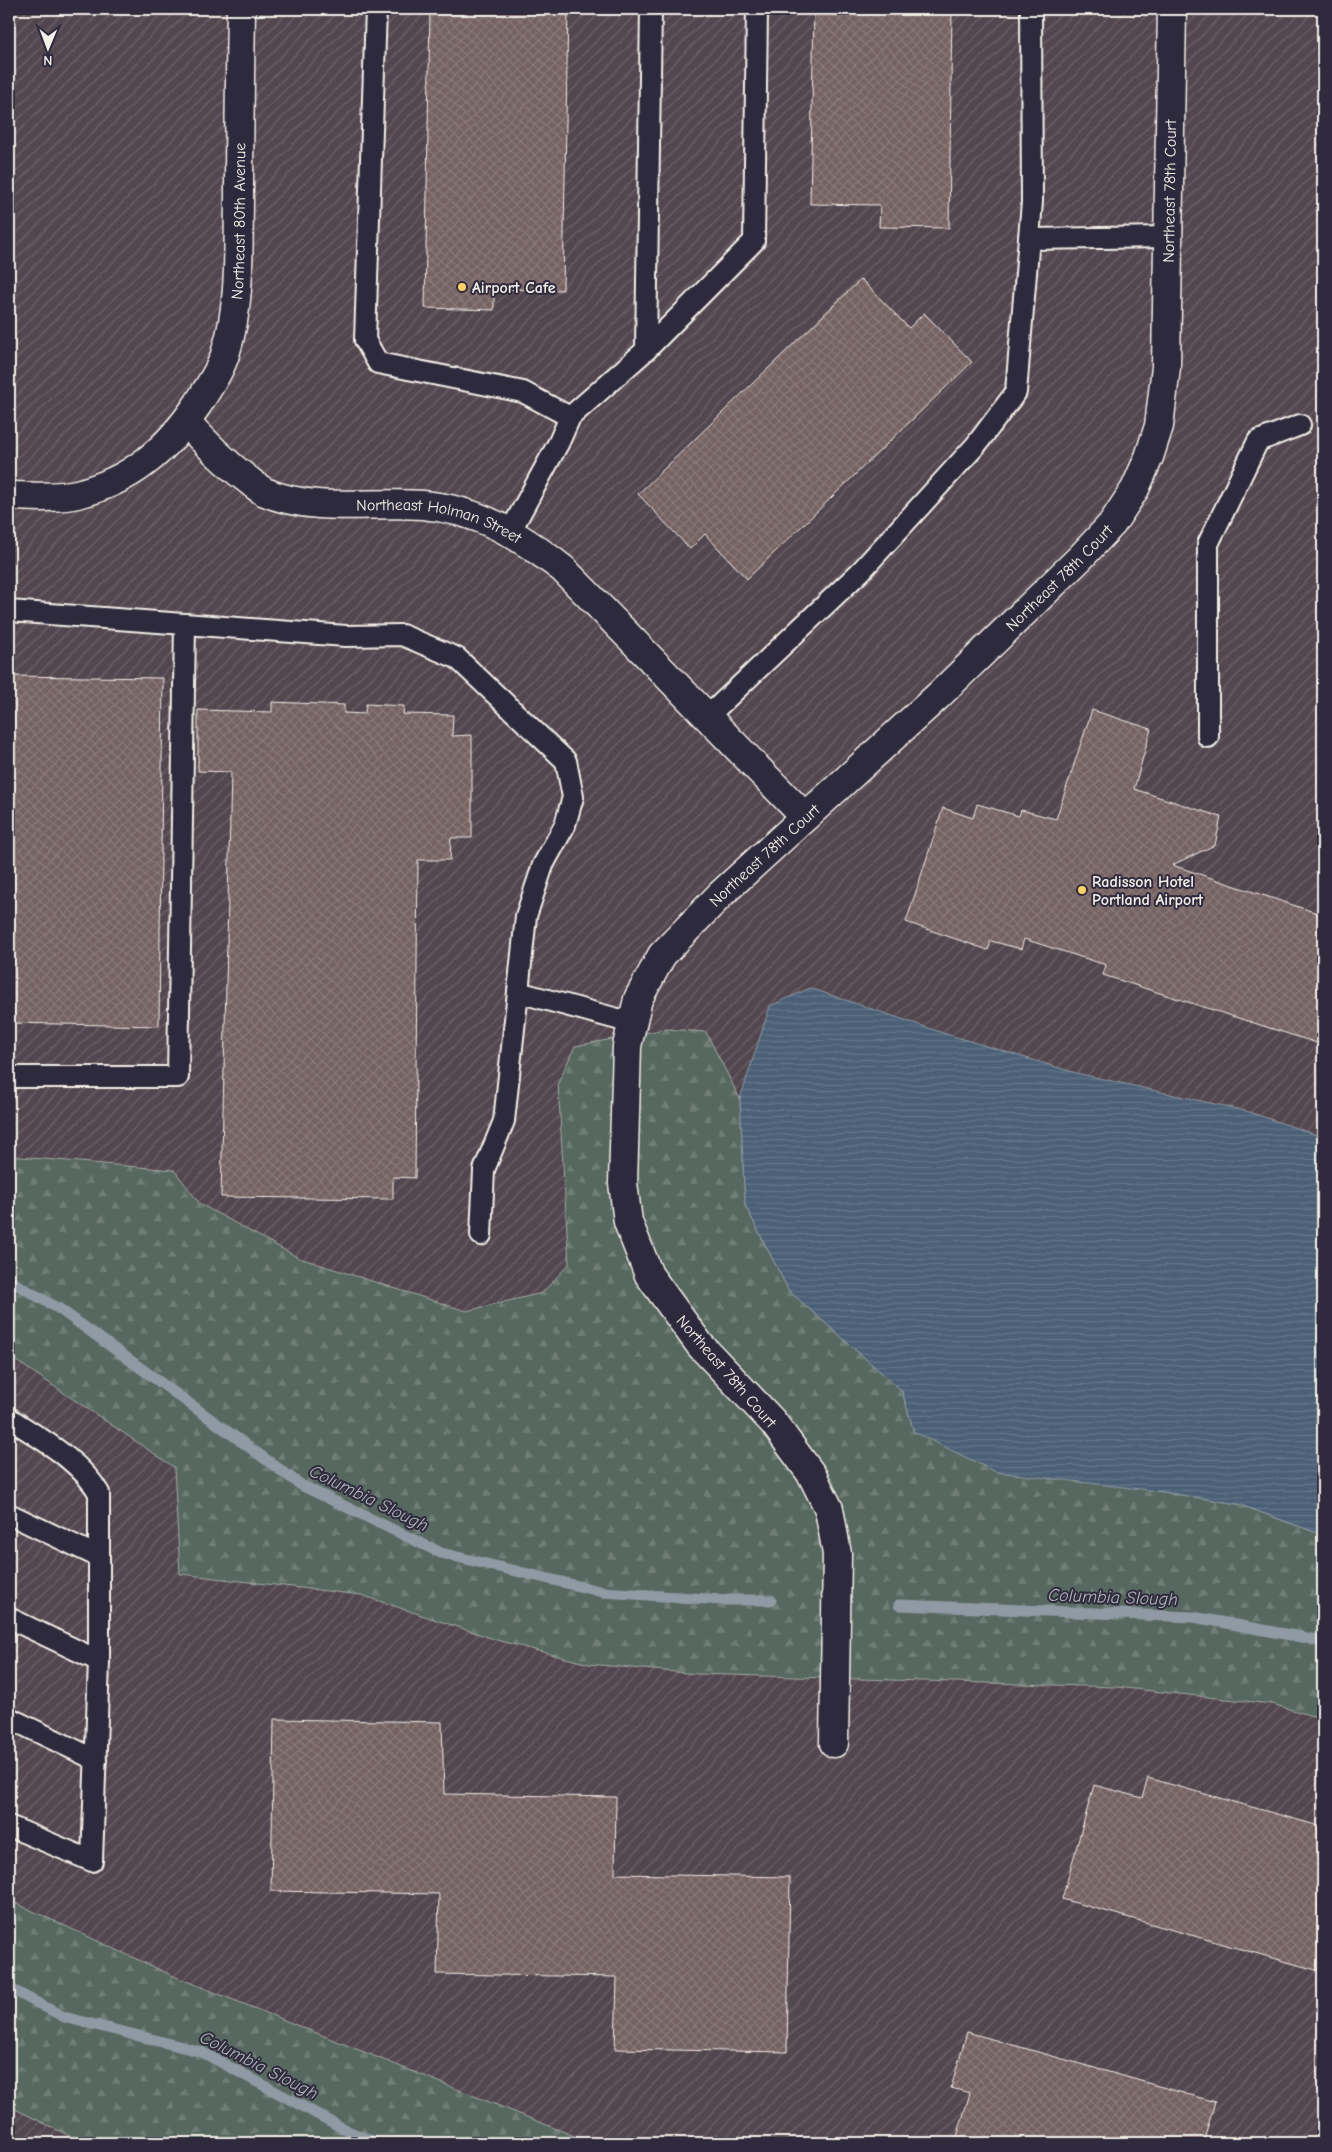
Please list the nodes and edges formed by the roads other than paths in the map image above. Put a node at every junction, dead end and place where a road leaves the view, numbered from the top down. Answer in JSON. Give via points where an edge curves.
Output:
{"nodes":[{"id":1,"x":241,"y":9,"type":"edge"},
{"id":2,"x":376,"y":9,"type":"edge"},
{"id":3,"x":651,"y":9,"type":"edge"},
{"id":4,"x":757,"y":9,"type":"edge"},
{"id":5,"x":1031,"y":9,"type":"edge"},
{"id":6,"x":1172,"y":9,"type":"edge"},
{"id":7,"x":1168,"y":237,"type":"junction"},
{"id":8,"x":1030,"y":239,"type":"junction"},
{"id":9,"x":646,"y":350,"type":"junction"},
{"id":10,"x":570,"y":417,"type":"junction"},
{"id":11,"x":186,"y":422,"type":"junction"},
{"id":12,"x":1300,"y":425,"type":"dead end"},
{"id":13,"x":9,"y":496,"type":"edge"},
{"id":14,"x":510,"y":532,"type":"junction"},
{"id":15,"x":9,"y":611,"type":"edge"},
{"id":16,"x":185,"y":624,"type":"junction"},
{"id":17,"x":707,"y":717,"type":"junction"},
{"id":18,"x":1208,"y":738,"type":"dead end"},
{"id":19,"x":805,"y":817,"type":"junction"},
{"id":20,"x":518,"y":992,"type":"junction"},
{"id":21,"x":632,"y":1022,"type":"junction"},
{"id":22,"x":9,"y":1077,"type":"edge"},
{"id":23,"x":481,"y":1235,"type":"dead end"},
{"id":24,"x":9,"y":1418,"type":"edge"},
{"id":25,"x":9,"y":1514,"type":"edge"},
{"id":26,"x":99,"y":1557,"type":"junction"},
{"id":27,"x":9,"y":1618,"type":"edge"},
{"id":28,"x":99,"y":1661,"type":"junction"},
{"id":29,"x":9,"y":1718,"type":"edge"},
{"id":30,"x":834,"y":1743,"type":"dead end"},
{"id":31,"x":96,"y":1760,"type":"junction"},
{"id":32,"x":9,"y":1826,"type":"edge"}],
"edges":[{"from":1,"to":11,"type":"street","name":"Northeast 80th Avenue","via":[[238,268],[234,320],[226,353],[214,380]]},
{"from":2,"to":10,"type":"lane","via":[[366,340],[378,363],[523,392]]},
{"from":3,"to":9,"type":"lane"},
{"from":4,"to":9,"type":"lane","via":[[754,241]]},
{"from":5,"to":8,"type":"lane"},
{"from":6,"to":7,"type":"street","name":"Northeast 78th Court"},
{"from":7,"to":8,"type":"lane"},
{"from":7,"to":19,"type":"street","name":"Northeast 78th Court","via":[[1166,368],[1159,426],[1135,488],[1112,524],[1080,558],[938,696]]},
{"from":8,"to":17,"type":"lane","via":[[1016,392],[976,445],[861,570]]},
{"from":9,"to":10,"type":"lane"},
{"from":10,"to":14,"type":"lane"},
{"from":11,"to":13,"type":"street","via":[[136,470],[102,486],[75,494]]},
{"from":11,"to":14,"type":"street","name":"Northeast Holman Street","via":[[225,463],[264,492],[300,502],[424,505],[466,514]]},
{"from":12,"to":18,"type":"lane","via":[[1258,441],[1208,544]]},
{"from":14,"to":17,"type":"street","name":"Northeast Holman Street","via":[[562,569]]},
{"from":15,"to":16,"type":"lane"},
{"from":16,"to":20,"type":"lane","via":[[346,636],[402,635],[457,658],[566,761],[573,797],[565,825],[543,865],[526,916]]},
{"from":16,"to":22,"type":"lane","via":[[178,1077]]},
{"from":17,"to":19,"type":"street","name":"Northeast Holman Street"},
{"from":19,"to":21,"type":"street","name":"Northeast 78th Court","via":[[720,894],[662,955],[638,999]]},
{"from":20,"to":21,"type":"lane"},
{"from":20,"to":23,"type":"lane","via":[[504,1121],[484,1170]]},
{"from":21,"to":30,"type":"street","name":"Northeast 78th Court","via":[[627,1046],[624,1183],[628,1222],[648,1276],[700,1345],[773,1422],[812,1475],[829,1508],[837,1554]]},
{"from":24,"to":26,"type":"lane","via":[[91,1478],[99,1493]]},
{"from":25,"to":26,"type":"lane"},
{"from":26,"to":28,"type":"lane"},
{"from":27,"to":28,"type":"lane"},
{"from":28,"to":31,"type":"lane"},
{"from":29,"to":31,"type":"lane"},
{"from":31,"to":32,"type":"lane","via":[[92,1861]]}]}
